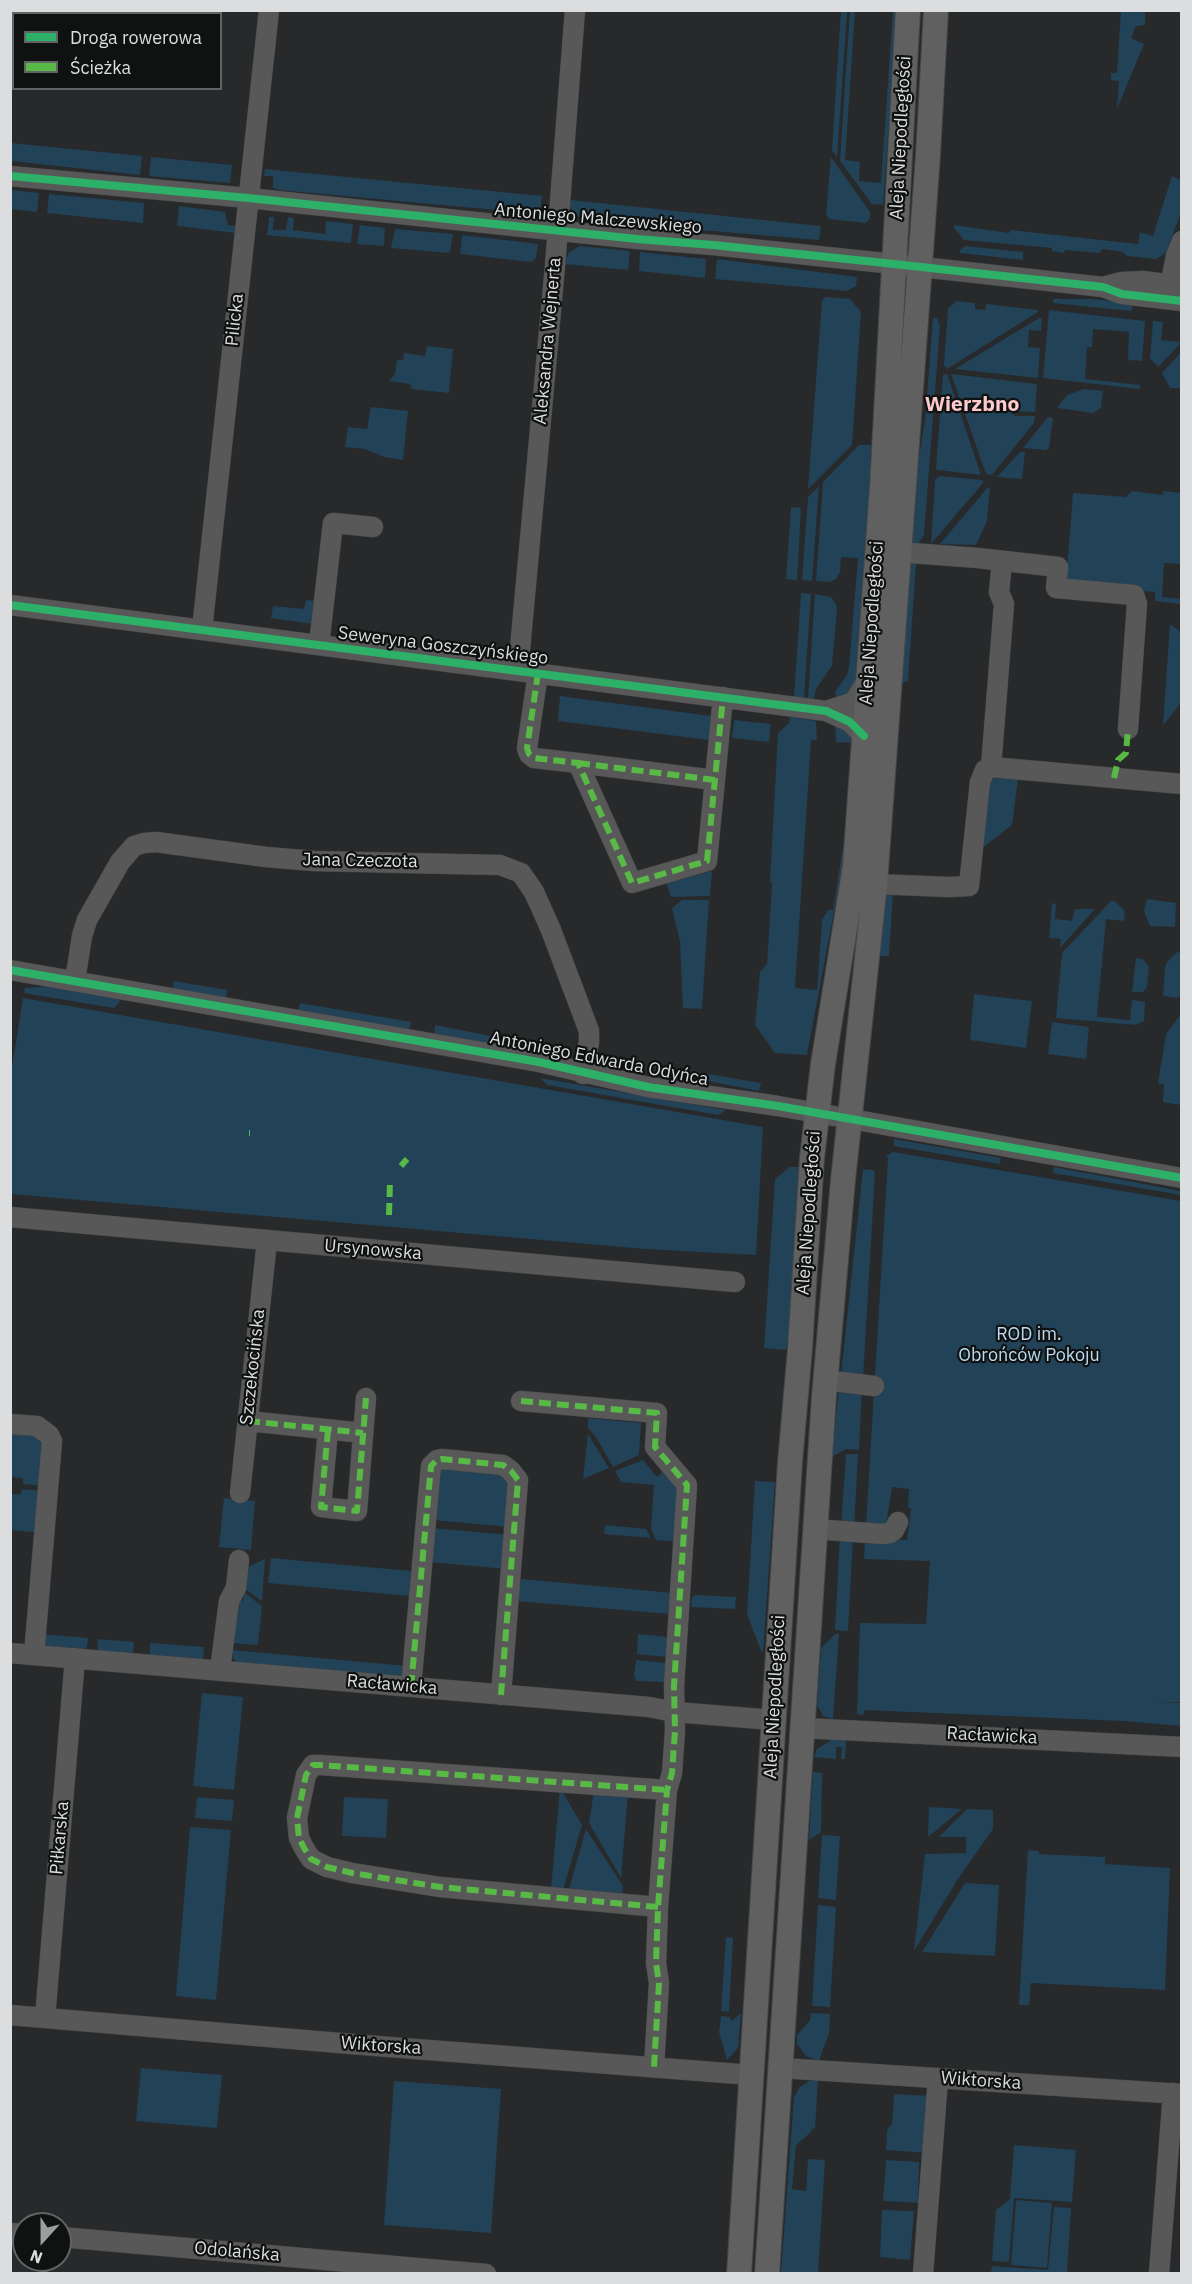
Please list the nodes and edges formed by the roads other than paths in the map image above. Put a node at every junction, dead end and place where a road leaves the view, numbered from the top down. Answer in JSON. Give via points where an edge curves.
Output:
{"nodes":[{"id":1,"x":268,"y":10,"type":"edge"},
{"id":2,"x":575,"y":10,"type":"edge"},
{"id":3,"x":908,"y":10,"type":"edge"},
{"id":4,"x":936,"y":10,"type":"edge"},
{"id":5,"x":10,"y":176,"type":"edge"},
{"id":6,"x":248,"y":198,"type":"junction"},
{"id":7,"x":557,"y":231,"type":"junction"},
{"id":8,"x":1182,"y":241,"type":"edge"},
{"id":9,"x":894,"y":264,"type":"junction"},
{"id":10,"x":920,"y":267,"type":"junction"},
{"id":11,"x":1175,"y":293,"type":"edge"},
{"id":12,"x":373,"y":526,"type":"dead end"},
{"id":13,"x":898,"y":552,"type":"junction"},
{"id":14,"x":1002,"y":562,"type":"junction"},
{"id":15,"x":10,"y":605,"type":"edge"},
{"id":16,"x":202,"y":630,"type":"junction"},
{"id":17,"x":319,"y":645,"type":"junction"},
{"id":18,"x":518,"y":670,"type":"junction"},
{"id":19,"x":538,"y":673,"type":"junction"},
{"id":20,"x":868,"y":679,"type":"junction"},
{"id":21,"x":723,"y":697,"type":"junction"},
{"id":22,"x":826,"y":711,"type":"junction"},
{"id":23,"x":1128,"y":729,"type":"dead end"},
{"id":24,"x":864,"y":736,"type":"junction"},
{"id":25,"x":578,"y":763,"type":"junction"},
{"id":26,"x":991,"y":767,"type":"junction"},
{"id":27,"x":715,"y":780,"type":"junction"},
{"id":28,"x":1182,"y":784,"type":"edge"},
{"id":29,"x":875,"y":884,"type":"junction"},
{"id":30,"x":10,"y":970,"type":"edge"},
{"id":31,"x":75,"y":981,"type":"junction"},
{"id":32,"x":583,"y":1074,"type":"junction"},
{"id":33,"x":816,"y":1114,"type":"junction"},
{"id":34,"x":850,"y":1120,"type":"junction"},
{"id":35,"x":1182,"y":1178,"type":"edge"},
{"id":36,"x":10,"y":1217,"type":"edge"},
{"id":37,"x":267,"y":1241,"type":"junction"},
{"id":38,"x":735,"y":1282,"type":"dead end"},
{"id":39,"x":825,"y":1380,"type":"junction"},
{"id":40,"x":874,"y":1386,"type":"dead end"},
{"id":41,"x":366,"y":1398,"type":"dead end"},
{"id":42,"x":521,"y":1401,"type":"dead end"},
{"id":43,"x":248,"y":1421,"type":"junction"},
{"id":44,"x":10,"y":1424,"type":"edge"},
{"id":45,"x":328,"y":1430,"type":"junction"},
{"id":46,"x":363,"y":1433,"type":"junction"},
{"id":47,"x":240,"y":1493,"type":"dead end"},
{"id":48,"x":898,"y":1522,"type":"dead end"},
{"id":49,"x":814,"y":1529,"type":"junction"},
{"id":50,"x":239,"y":1560,"type":"dead end"},
{"id":51,"x":10,"y":1653,"type":"edge"},
{"id":52,"x":34,"y":1655,"type":"junction"},
{"id":53,"x":75,"y":1658,"type":"junction"},
{"id":54,"x":220,"y":1670,"type":"junction"},
{"id":55,"x":411,"y":1687,"type":"junction"},
{"id":56,"x":501,"y":1695,"type":"junction"},
{"id":57,"x":674,"y":1712,"type":"junction"},
{"id":58,"x":774,"y":1720,"type":"junction"},
{"id":59,"x":802,"y":1728,"type":"junction"},
{"id":60,"x":1182,"y":1747,"type":"edge"},
{"id":61,"x":667,"y":1790,"type":"junction"},
{"id":62,"x":658,"y":1907,"type":"junction"},
{"id":63,"x":10,"y":2015,"type":"edge"},
{"id":64,"x":45,"y":2018,"type":"junction"},
{"id":65,"x":654,"y":2067,"type":"junction"},
{"id":66,"x":781,"y":2068,"type":"junction"},
{"id":67,"x":752,"y":2075,"type":"junction"},
{"id":68,"x":938,"y":2078,"type":"junction"},
{"id":69,"x":1177,"y":2093,"type":"edge"},
{"id":70,"x":72,"y":2238,"type":"edge"},
{"id":71,"x":486,"y":2274,"type":"edge"},
{"id":72,"x":739,"y":2274,"type":"edge"},
{"id":73,"x":767,"y":2274,"type":"edge"},
{"id":74,"x":923,"y":2274,"type":"edge"},
{"id":75,"x":1159,"y":2274,"type":"edge"}],
"edges":[{"from":1,"to":6,"type":"street","name":"Pilicka"},
{"from":2,"to":7,"type":"street","name":"Aleksandra Wejnerta"},
{"from":3,"to":9,"type":"main road","name":"Aleja Niepodległości"},
{"from":4,"to":10,"type":"main road","name":"Aleja Niepodległości"},
{"from":5,"to":6,"type":"street","name":"Antoniego Malczewskiego"},
{"from":6,"to":7,"type":"street","name":"Antoniego Malczewskiego"},
{"from":6,"to":16,"type":"street","name":"Pilicka"},
{"from":7,"to":9,"type":"street","name":"Antoniego Malczewskiego"},
{"from":7,"to":18,"type":"street","name":"Aleksandra Wejnerta"},
{"from":8,"to":11,"type":"street","via":[[1176,256]]},
{"from":9,"to":10,"type":"street","name":"Antoniego Malczewskiego"},
{"from":9,"to":20,"type":"main road","name":"Aleja Niepodległości"},
{"from":10,"to":11,"type":"street","name":"Antoniego Malczewskiego","via":[[1103,286],[1122,282]]},
{"from":10,"to":13,"type":"main road","name":"Aleja Niepodległości"},
{"from":12,"to":17,"type":"street","via":[[333,523]]},
{"from":13,"to":14,"type":"street"},
{"from":13,"to":29,"type":"main road","name":"Aleja Niepodległości"},
{"from":14,"to":23,"type":"street","via":[[1058,567],[1056,588],[1136,597]]},
{"from":14,"to":26,"type":"street","via":[[999,592],[1004,604]]},
{"from":15,"to":16,"type":"street","name":"Seweryna Goszczyńskiego"},
{"from":16,"to":17,"type":"street","name":"Seweryna Goszczyńskiego"},
{"from":17,"to":18,"type":"street","name":"Seweryna Goszczyńskiego"},
{"from":18,"to":19,"type":"street","name":"Seweryna Goszczyńskiego"},
{"from":19,"to":21,"type":"street","name":"Seweryna Goszczyńskiego"},
{"from":19,"to":25,"type":"street","via":[[529,754],[534,758]]},
{"from":20,"to":22,"type":"street","name":"Seweryna Goszczyńskiego","via":[[854,702]]},
{"from":20,"to":24,"type":"main road","name":"Aleja Niepodległości"},
{"from":21,"to":22,"type":"street","name":"Seweryna Goszczyńskiego"},
{"from":21,"to":27,"type":"street"},
{"from":22,"to":24,"type":"street","name":"Seweryna Goszczyńskiego","via":[[850,722]]},
{"from":24,"to":33,"type":"main road","name":"Aleja Niepodległości","via":[[855,866]]},
{"from":25,"to":27,"type":"street"},
{"from":25,"to":27,"type":"street","via":[[632,883],[707,861]]},
{"from":26,"to":28,"type":"street"},
{"from":26,"to":29,"type":"street","via":[[985,770],[980,782],[969,886]]},
{"from":29,"to":34,"type":"main road","name":"Aleja Niepodległości"},
{"from":30,"to":31,"type":"street","name":"Antoniego Edwarda Odyńca"},
{"from":31,"to":32,"type":"street","name":"Antoniego Edwarda Odyńca","via":[[539,1062]]},
{"from":31,"to":32,"type":"street","name":"Jana Czeczota","via":[[87,920],[120,862],[134,846],[144,843],[314,861],[500,865],[520,873],[534,892],[551,930],[589,1031]]},
{"from":32,"to":33,"type":"street","name":"Antoniego Edwarda Odyńca"},
{"from":33,"to":34,"type":"street","name":"Antoniego Edwarda Odyńca"},
{"from":33,"to":58,"type":"main road","name":"Aleja Niepodległości"},
{"from":34,"to":35,"type":"street","name":"Antoniego Edwarda Odyńca"},
{"from":34,"to":39,"type":"main road","name":"Aleja Niepodległości"},
{"from":36,"to":37,"type":"street","name":"Ursynowska"},
{"from":37,"to":38,"type":"street","name":"Ursynowska"},
{"from":37,"to":43,"type":"street","name":"Szczekocińska"},
{"from":39,"to":40,"type":"street"},
{"from":39,"to":49,"type":"main road","name":"Aleja Niepodległości"},
{"from":41,"to":46,"type":"street"},
{"from":42,"to":57,"type":"street","via":[[657,1413],[655,1447],[687,1485]]},
{"from":43,"to":45,"type":"street"},
{"from":43,"to":47,"type":"street","name":"Szczekocińska"},
{"from":44,"to":52,"type":"street","via":[[37,1426],[52,1441]]},
{"from":45,"to":46,"type":"street"},
{"from":45,"to":46,"type":"street","via":[[321,1507],[357,1511]]},
{"from":48,"to":49,"type":"street","via":[[894,1530],[883,1534]]},
{"from":49,"to":59,"type":"main road","name":"Aleja Niepodległości"},
{"from":50,"to":54,"type":"street"},
{"from":51,"to":52,"type":"street","name":"Racławicka"},
{"from":52,"to":53,"type":"street","name":"Racławicka"},
{"from":53,"to":54,"type":"street","name":"Racławicka"},
{"from":53,"to":64,"type":"street","name":"Piłkarska"},
{"from":54,"to":55,"type":"street","name":"Racławicka"},
{"from":55,"to":56,"type":"street","name":"Racławicka"},
{"from":55,"to":56,"type":"street","via":[[431,1466],[437,1460],[503,1465],[518,1480]]},
{"from":56,"to":57,"type":"street","name":"Racławicka"},
{"from":57,"to":58,"type":"street","name":"Racławicka"},
{"from":57,"to":61,"type":"street","via":[[672,1773]]},
{"from":58,"to":67,"type":"main road","name":"Aleja Niepodległości"},
{"from":59,"to":60,"type":"street","name":"Racławicka"},
{"from":59,"to":66,"type":"main road","name":"Aleja Niepodległości"},
{"from":61,"to":62,"type":"street"},
{"from":61,"to":62,"type":"street","via":[[313,1765],[306,1775],[297,1818],[299,1838],[311,1859],[343,1871],[440,1887]]},
{"from":62,"to":65,"type":"street"},
{"from":63,"to":64,"type":"street","name":"Wiktorska"},
{"from":64,"to":65,"type":"street","name":"Wiktorska"},
{"from":65,"to":67,"type":"street","name":"Wiktorska"},
{"from":66,"to":68,"type":"street","name":"Wiktorska"},
{"from":66,"to":73,"type":"main road","name":"Aleja Niepodległości"},
{"from":67,"to":72,"type":"main road","name":"Aleja Niepodległości"},
{"from":68,"to":69,"type":"street","name":"Wiktorska"},
{"from":68,"to":74,"type":"street"},
{"from":69,"to":75,"type":"street"},
{"from":70,"to":71,"type":"street","name":"Odolańska"}]}
